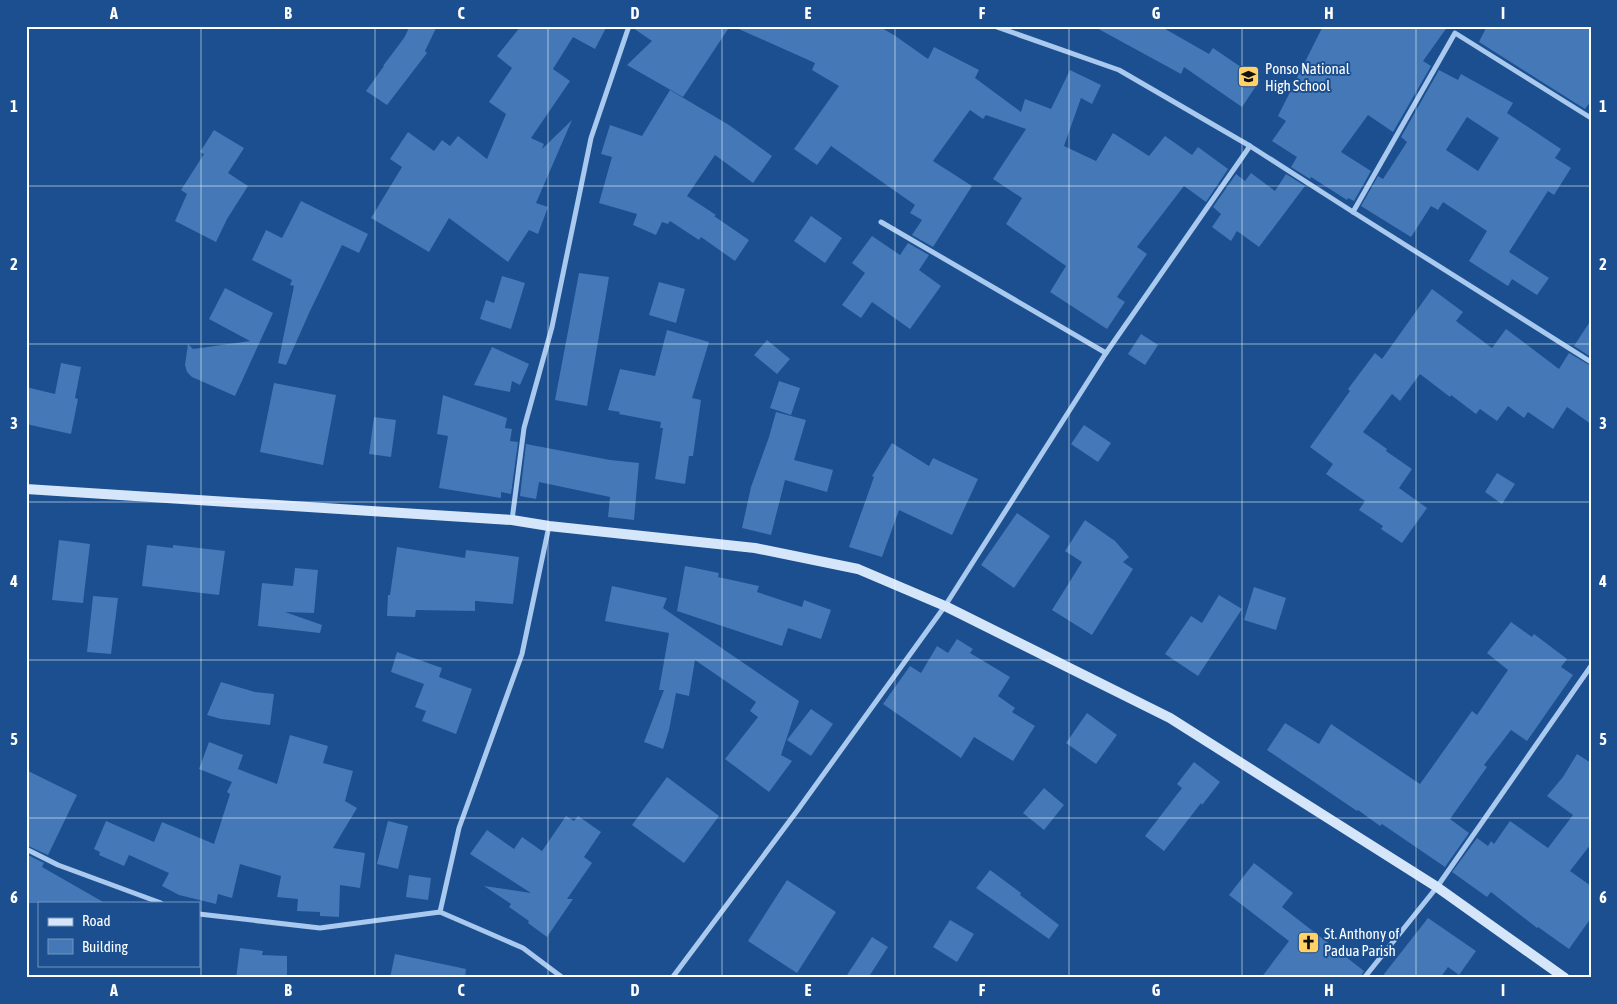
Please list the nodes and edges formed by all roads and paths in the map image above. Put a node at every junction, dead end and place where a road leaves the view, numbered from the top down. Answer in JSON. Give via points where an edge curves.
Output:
{"nodes":[{"id":1,"x":629,"y":26,"type":"edge"},
{"id":2,"x":994,"y":26,"type":"edge"},
{"id":3,"x":1591,"y":118,"type":"edge"},
{"id":4,"x":1250,"y":146,"type":"junction"},
{"id":5,"x":1353,"y":212,"type":"junction"},
{"id":6,"x":881,"y":222,"type":"dead end"},
{"id":7,"x":1106,"y":353,"type":"junction"},
{"id":8,"x":1591,"y":362,"type":"edge"},
{"id":9,"x":26,"y":489,"type":"edge"},
{"id":10,"x":512,"y":520,"type":"junction"},
{"id":11,"x":549,"y":526,"type":"junction"},
{"id":12,"x":944,"y":606,"type":"junction"},
{"id":13,"x":1591,"y":666,"type":"edge"},
{"id":14,"x":26,"y":848,"type":"edge"},
{"id":15,"x":1437,"y":886,"type":"junction"},
{"id":16,"x":158,"y":902,"type":"edge"},
{"id":17,"x":440,"y":912,"type":"junction"},
{"id":18,"x":200,"y":914,"type":"edge"},
{"id":19,"x":563,"y":978,"type":"edge"},
{"id":20,"x":672,"y":978,"type":"edge"},
{"id":21,"x":1364,"y":978,"type":"edge"},
{"id":22,"x":1565,"y":978,"type":"edge"}],
"edges":[{"from":1,"to":10,"type":"street","via":[[591,138],[552,327],[524,428]]},
{"from":2,"to":4,"type":"street","via":[[1119,70]]},
{"from":3,"to":5,"type":"street","via":[[1454,34]]},
{"from":4,"to":5,"type":"street"},
{"from":4,"to":7,"type":"street"},
{"from":5,"to":8,"type":"street"},
{"from":6,"to":7,"type":"street"},
{"from":7,"to":12,"type":"street"},
{"from":9,"to":10,"type":"main road"},
{"from":10,"to":11,"type":"main road"},
{"from":11,"to":12,"type":"main road","via":[[755,548],[858,569]]},
{"from":11,"to":17,"type":"street","via":[[522,654],[458,828]]},
{"from":12,"to":15,"type":"main road","via":[[1170,718]]},
{"from":12,"to":20,"type":"street","via":[[797,812]]},
{"from":13,"to":15,"type":"street"},
{"from":14,"to":16,"type":"street","via":[[58,865]]},
{"from":15,"to":21,"type":"street"},
{"from":15,"to":22,"type":"main road"},
{"from":17,"to":18,"type":"street","via":[[320,928]]},
{"from":17,"to":19,"type":"street","via":[[523,948]]}]}
